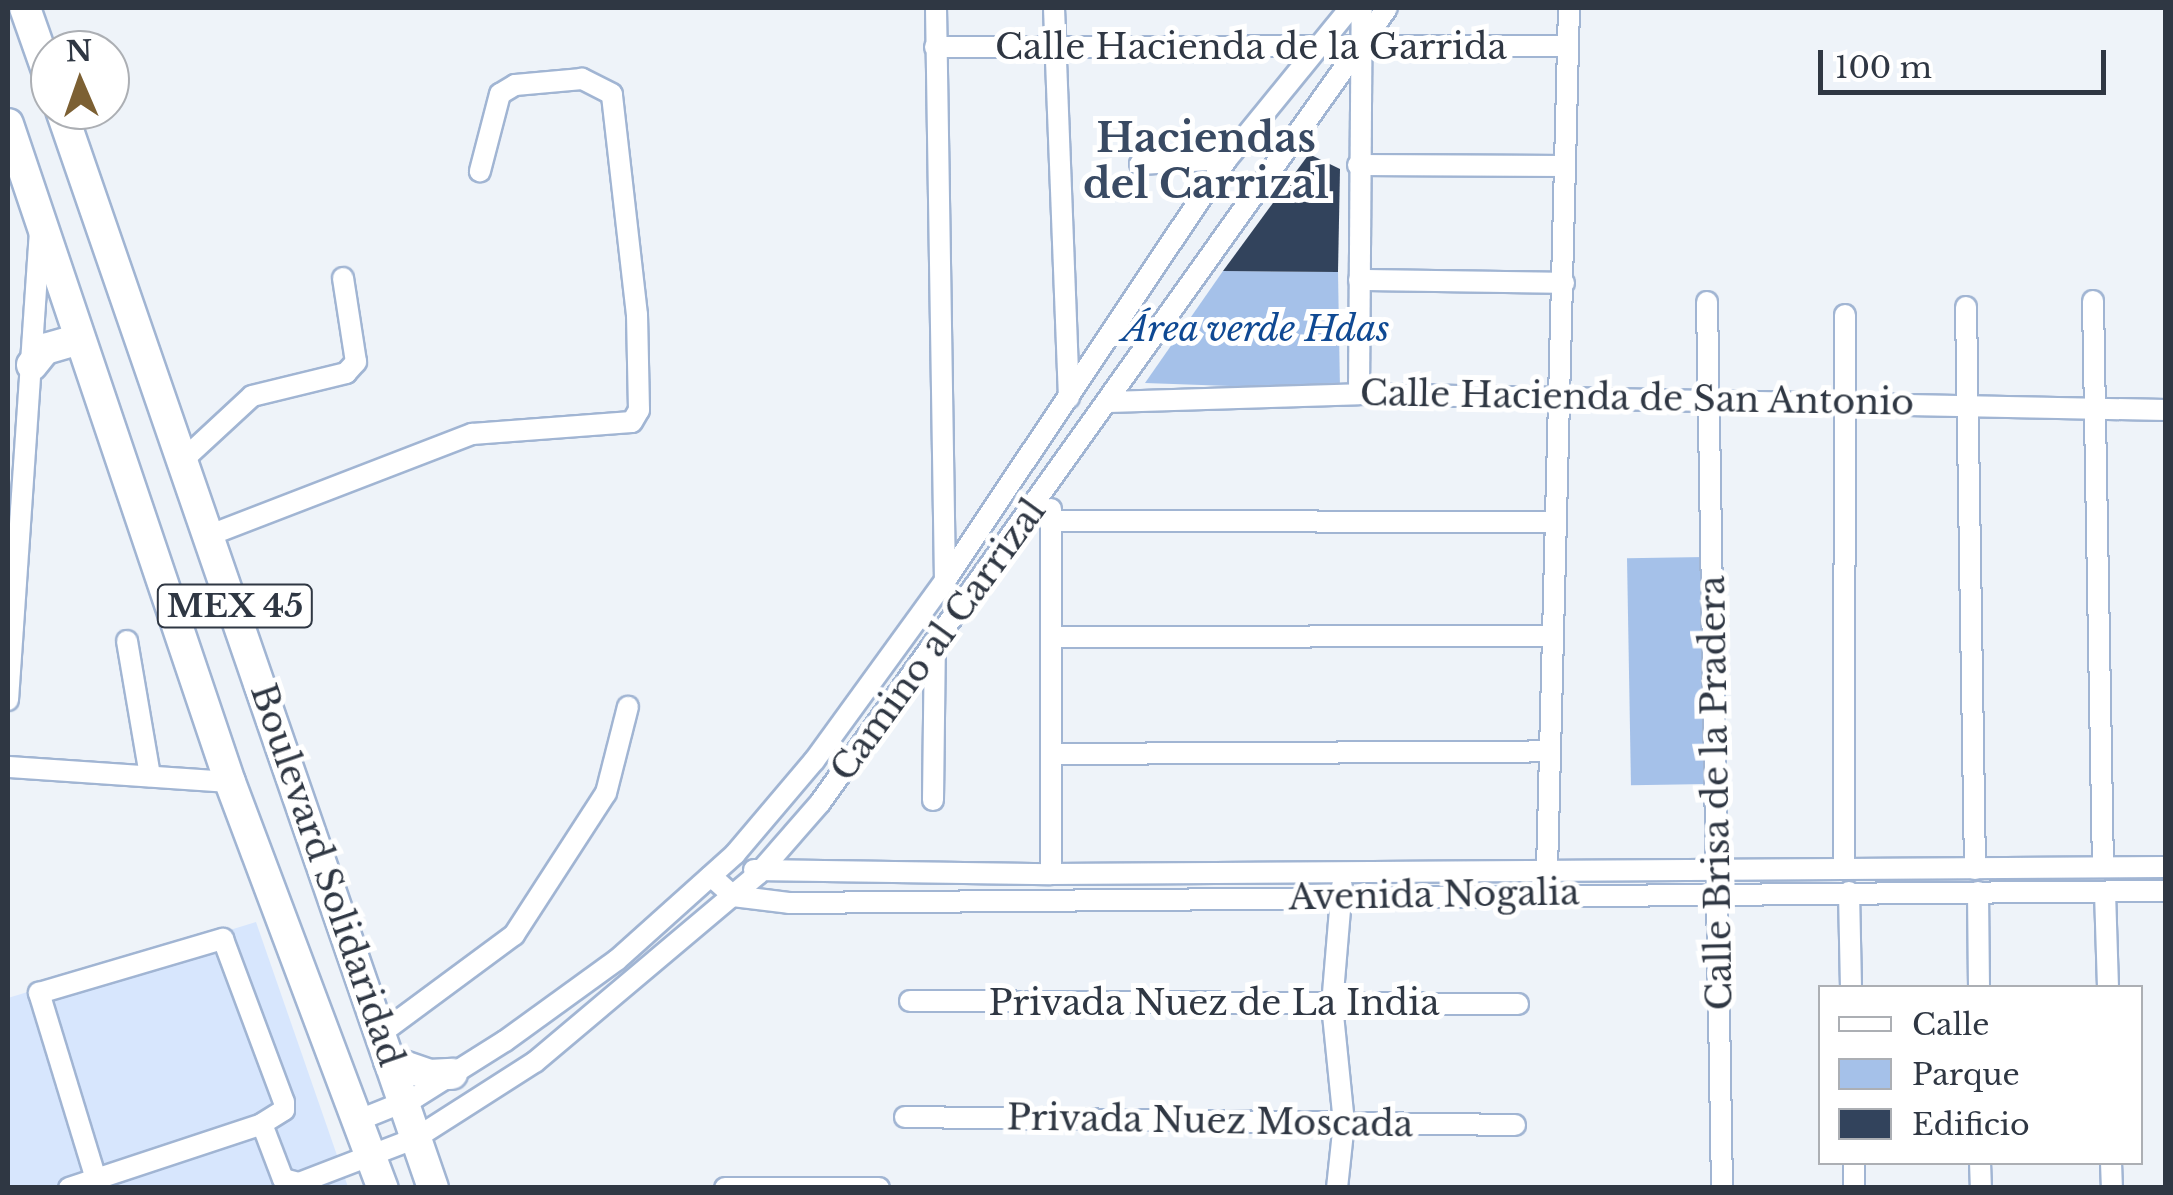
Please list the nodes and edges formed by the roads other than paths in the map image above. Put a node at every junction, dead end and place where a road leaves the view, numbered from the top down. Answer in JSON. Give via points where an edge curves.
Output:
{"nodes":[{"id":1,"x":936,"y":8,"type":"edge"},
{"id":2,"x":1054,"y":8,"type":"edge"},
{"id":3,"x":1350,"y":8,"type":"edge"},
{"id":4,"x":1362,"y":8,"type":"edge"},
{"id":5,"x":1387,"y":8,"type":"edge"},
{"id":6,"x":1569,"y":8,"type":"edge"},
{"id":7,"x":1054,"y":46,"type":"junction"},
{"id":8,"x":1322,"y":46,"type":"junction"},
{"id":9,"x":1567,"y":46,"type":"junction"},
{"id":10,"x":935,"y":47,"type":"junction"},
{"id":11,"x":1360,"y":48,"type":"junction"},
{"id":12,"x":8,"y":124,"type":"edge"},
{"id":13,"x":68,"y":130,"type":"edge"},
{"id":14,"x":1227,"y":159,"type":"junction"},
{"id":15,"x":1140,"y":164,"type":"dead end"},
{"id":16,"x":1358,"y":164,"type":"junction"},
{"id":17,"x":1565,"y":166,"type":"junction"},
{"id":18,"x":480,"y":171,"type":"dead end"},
{"id":19,"x":40,"y":226,"type":"junction"},
{"id":20,"x":343,"y":278,"type":"dead end"},
{"id":21,"x":1359,"y":280,"type":"junction"},
{"id":22,"x":1564,"y":283,"type":"junction"},
{"id":23,"x":1707,"y":302,"type":"dead end"},
{"id":24,"x":2093,"y":302,"type":"dead end"},
{"id":25,"x":1966,"y":308,"type":"dead end"},
{"id":26,"x":1845,"y":315,"type":"dead end"},
{"id":27,"x":1109,"y":336,"type":"junction"},
{"id":28,"x":76,"y":340,"type":"junction"},
{"id":29,"x":1142,"y":355,"type":"junction"},
{"id":30,"x":32,"y":365,"type":"junction"},
{"id":31,"x":1359,"y":394,"type":"junction"},
{"id":32,"x":1555,"y":397,"type":"junction"},
{"id":33,"x":1069,"y":398,"type":"junction"},
{"id":34,"x":1711,"y":399,"type":"junction"},
{"id":35,"x":1845,"y":400,"type":"junction"},
{"id":36,"x":1108,"y":402,"type":"junction"},
{"id":37,"x":1970,"y":402,"type":"junction"},
{"id":38,"x":2093,"y":404,"type":"junction"},
{"id":39,"x":2166,"y":410,"type":"edge"},
{"id":40,"x":183,"y":460,"type":"junction"},
{"id":41,"x":1052,"y":482,"type":"junction"},
{"id":42,"x":1051,"y":521,"type":"junction"},
{"id":43,"x":1554,"y":522,"type":"junction"},
{"id":44,"x":210,"y":536,"type":"junction"},
{"id":45,"x":945,"y":580,"type":"junction"},
{"id":46,"x":1552,"y":636,"type":"junction"},
{"id":47,"x":1052,"y":637,"type":"junction"},
{"id":48,"x":127,"y":641,"type":"dead end"},
{"id":49,"x":934,"y":641,"type":"junction"},
{"id":50,"x":8,"y":700,"type":"edge"},
{"id":51,"x":628,"y":707,"type":"dead end"},
{"id":52,"x":1548,"y":751,"type":"junction"},
{"id":53,"x":1052,"y":754,"type":"junction"},
{"id":54,"x":8,"y":768,"type":"edge"},
{"id":55,"x":150,"y":776,"type":"junction"},
{"id":56,"x":230,"y":782,"type":"junction"},
{"id":57,"x":933,"y":800,"type":"dead end"},
{"id":58,"x":735,"y":854,"type":"junction"},
{"id":59,"x":2104,"y":867,"type":"junction"},
{"id":60,"x":2166,"y":867,"type":"edge"},
{"id":61,"x":1844,"y":868,"type":"junction"},
{"id":62,"x":1975,"y":869,"type":"junction"},
{"id":63,"x":1547,"y":870,"type":"junction"},
{"id":64,"x":1717,"y":870,"type":"junction"},
{"id":65,"x":1343,"y":872,"type":"junction"},
{"id":66,"x":758,"y":874,"type":"junction"},
{"id":67,"x":1051,"y":874,"type":"junction"},
{"id":68,"x":711,"y":876,"type":"junction"},
{"id":69,"x":1717,"y":892,"type":"junction"},
{"id":70,"x":1849,"y":892,"type":"junction"},
{"id":71,"x":1978,"y":892,"type":"junction"},
{"id":72,"x":2106,"y":892,"type":"junction"},
{"id":73,"x":2166,"y":892,"type":"edge"},
{"id":74,"x":733,"y":896,"type":"junction"},
{"id":75,"x":1342,"y":896,"type":"junction"},
{"id":76,"x":1851,"y":985,"type":"edge"},
{"id":77,"x":1979,"y":985,"type":"edge"},
{"id":78,"x":2108,"y":985,"type":"edge"},
{"id":79,"x":910,"y":1002,"type":"dead end"},
{"id":80,"x":1518,"y":1004,"type":"dead end"},
{"id":81,"x":1332,"y":1005,"type":"junction"},
{"id":82,"x":384,"y":1047,"type":"junction"},
{"id":83,"x":452,"y":1074,"type":"junction"},
{"id":84,"x":403,"y":1103,"type":"junction"},
{"id":85,"x":905,"y":1117,"type":"dead end"},
{"id":86,"x":359,"y":1120,"type":"junction"},
{"id":87,"x":1344,"y":1123,"type":"junction"},
{"id":88,"x":262,"y":1124,"type":"junction"},
{"id":89,"x":1515,"y":1125,"type":"dead end"},
{"id":90,"x":416,"y":1138,"type":"junction"},
{"id":91,"x":372,"y":1156,"type":"junction"},
{"id":92,"x":96,"y":1179,"type":"junction"},
{"id":93,"x":878,"y":1186,"type":"edge"},
{"id":94,"x":724,"y":1187,"type":"edge"},
{"id":95,"x":69,"y":1188,"type":"edge"},
{"id":96,"x":384,"y":1188,"type":"edge"},
{"id":97,"x":433,"y":1188,"type":"edge"},
{"id":98,"x":1336,"y":1188,"type":"edge"},
{"id":99,"x":1722,"y":1188,"type":"edge"}],
"edges":[{"from":1,"to":10,"type":"street"},
{"from":2,"to":7,"type":"street"},
{"from":3,"to":8,"type":"street","name":"Camino al Carrizal"},
{"from":4,"to":11,"type":"street"},
{"from":5,"to":11,"type":"street","name":"Camino al Carrizal"},
{"from":6,"to":9,"type":"street"},
{"from":7,"to":8,"type":"street","name":"Calle Hacienda de la Garrida"},
{"from":7,"to":10,"type":"street","name":"Calle Hacienda de la Garrida"},
{"from":7,"to":33,"type":"street"},
{"from":8,"to":11,"type":"street","name":"Calle Hacienda de la Garrida"},
{"from":8,"to":14,"type":"street","name":"Camino al Carrizal"},
{"from":9,"to":11,"type":"street","name":"Calle Hacienda de la Garrida"},
{"from":9,"to":17,"type":"street"},
{"from":10,"to":45,"type":"street"},
{"from":11,"to":16,"type":"street"},
{"from":11,"to":29,"type":"street","name":"Camino al Carrizal"},
{"from":12,"to":19,"type":"highway","name":"Boulevard Solidaridad","number":"MEX 45"},
{"from":13,"to":40,"type":"highway","name":"Boulevard Solidaridad","number":"MEX 45"},
{"from":14,"to":15,"type":"street"},
{"from":14,"to":27,"type":"street","name":"Camino al Carrizal"},
{"from":16,"to":17,"type":"street"},
{"from":16,"to":21,"type":"street"},
{"from":17,"to":22,"type":"street"},
{"from":18,"to":44,"type":"street","via":[[500,94],[515,85],[582,80],[612,94],[636,315],[639,410],[632,422],[472,434]]},
{"from":19,"to":28,"type":"highway","name":"Boulevard Solidaridad","number":"MEX 45"},
{"from":19,"to":30,"type":"street"},
{"from":20,"to":40,"type":"street","via":[[356,362],[346,372],[252,396]]},
{"from":21,"to":22,"type":"street"},
{"from":21,"to":31,"type":"street"},
{"from":22,"to":32,"type":"street"},
{"from":23,"to":34,"type":"street","name":"Calle Brisa de la Pradera"},
{"from":24,"to":38,"type":"street"},
{"from":25,"to":37,"type":"street"},
{"from":26,"to":35,"type":"street"},
{"from":27,"to":29,"type":"street"},
{"from":27,"to":33,"type":"street","name":"Camino al Carrizal"},
{"from":28,"to":30,"type":"highway","via":[[45,349]]},
{"from":28,"to":56,"type":"highway","name":"Boulevard Solidaridad","number":"MEX 45"},
{"from":29,"to":36,"type":"street","name":"Camino al Carrizal"},
{"from":30,"to":50,"type":"street"},
{"from":31,"to":32,"type":"street","name":"Calle Hacienda de San Antonio"},
{"from":31,"to":36,"type":"street","name":"Calle Hacienda de San Antonio"},
{"from":32,"to":34,"type":"street","name":"Calle Hacienda de San Antonio"},
{"from":32,"to":43,"type":"street"},
{"from":33,"to":45,"type":"street","name":"Camino al Carrizal"},
{"from":34,"to":35,"type":"street","name":"Calle Hacienda de San Antonio"},
{"from":34,"to":64,"type":"street","name":"Calle Brisa de la Pradera"},
{"from":35,"to":37,"type":"street","name":"Calle Hacienda de San Antonio"},
{"from":35,"to":61,"type":"street"},
{"from":36,"to":41,"type":"street","name":"Camino al Carrizal"},
{"from":37,"to":38,"type":"street","name":"Calle Hacienda de San Antonio"},
{"from":37,"to":62,"type":"street"},
{"from":38,"to":39,"type":"street","name":"Calle Hacienda de San Antonio"},
{"from":38,"to":59,"type":"street"},
{"from":40,"to":44,"type":"highway","name":"Boulevard Solidaridad","number":"MEX 45"},
{"from":41,"to":42,"type":"street"},
{"from":41,"to":49,"type":"street","name":"Camino al Carrizal"},
{"from":42,"to":43,"type":"street"},
{"from":42,"to":47,"type":"street"},
{"from":43,"to":46,"type":"street"},
{"from":44,"to":82,"type":"highway","name":"Boulevard Solidaridad","number":"MEX 45"},
{"from":45,"to":58,"type":"street","name":"Camino al Carrizal","via":[[814,761]]},
{"from":46,"to":47,"type":"street"},
{"from":46,"to":52,"type":"street"},
{"from":47,"to":53,"type":"street"},
{"from":48,"to":55,"type":"street"},
{"from":49,"to":57,"type":"street"},
{"from":49,"to":66,"type":"street","name":"Camino al Carrizal","via":[[820,802]]},
{"from":51,"to":82,"type":"street","via":[[606,794],[514,935]]},
{"from":52,"to":53,"type":"street"},
{"from":52,"to":63,"type":"street"},
{"from":53,"to":67,"type":"street"},
{"from":54,"to":55,"type":"street"},
{"from":55,"to":56,"type":"street"},
{"from":56,"to":86,"type":"highway","name":"Boulevard Solidaridad","number":"MEX 45"},
{"from":58,"to":66,"type":"street"},
{"from":58,"to":68,"type":"street","name":"Camino al Carrizal"},
{"from":59,"to":60,"type":"street","name":"Avenida Nogalia"},
{"from":59,"to":62,"type":"street","name":"Avenida Nogalia"},
{"from":61,"to":62,"type":"street","name":"Avenida Nogalia"},
{"from":61,"to":64,"type":"street","name":"Avenida Nogalia"},
{"from":63,"to":64,"type":"street","name":"Avenida Nogalia"},
{"from":63,"to":65,"type":"street","name":"Avenida Nogalia"},
{"from":64,"to":69,"type":"street","name":"Calle Brisa de la Pradera"},
{"from":65,"to":67,"type":"street","name":"Avenida Nogalia"},
{"from":65,"to":75,"type":"street"},
{"from":66,"to":67,"type":"street","name":"Avenida Nogalia"},
{"from":66,"to":74,"type":"street","name":"Camino al Carrizal"},
{"from":68,"to":74,"type":"street"},
{"from":68,"to":83,"type":"street","name":"Camino al Carrizal","via":[[617,960]]},
{"from":69,"to":70,"type":"street","name":"Avenida Nogalia"},
{"from":69,"to":75,"type":"street","name":"Avenida Nogalia"},
{"from":69,"to":99,"type":"street","name":"Calle Brisa de la Pradera"},
{"from":70,"to":71,"type":"street","name":"Avenida Nogalia"},
{"from":70,"to":76,"type":"street"},
{"from":71,"to":72,"type":"street","name":"Avenida Nogalia"},
{"from":71,"to":77,"type":"street"},
{"from":72,"to":73,"type":"street","name":"Avenida Nogalia"},
{"from":72,"to":78,"type":"street"},
{"from":74,"to":75,"type":"street","name":"Avenida Nogalia","via":[[789,903]]},
{"from":74,"to":90,"type":"street","name":"Camino al Carrizal","via":[[535,1062]]},
{"from":75,"to":81,"type":"street"},
{"from":79,"to":81,"type":"street","name":"Privada Nuez de La India"},
{"from":80,"to":81,"type":"street","name":"Privada Nuez de La India"},
{"from":81,"to":87,"type":"street"},
{"from":82,"to":83,"type":"highway","via":[[430,1075]]},
{"from":82,"to":84,"type":"highway","name":"Boulevard Solidaridad","number":"MEX 45"},
{"from":83,"to":84,"type":"street","name":"Camino al Carrizal"},
{"from":84,"to":86,"type":"street","name":"Camino al Carrizal"},
{"from":84,"to":90,"type":"highway","name":"Boulevard Solidaridad","number":"MEX 45"},
{"from":85,"to":87,"type":"street","name":"Privada Nuez Moscada"},
{"from":86,"to":91,"type":"highway","name":"Boulevard Solidaridad","number":"MEX 45"},
{"from":87,"to":89,"type":"street","name":"Privada Nuez Moscada"},
{"from":87,"to":98,"type":"street"},
{"from":88,"to":91,"type":"street","name":"Camino al Carrizal","via":[[283,1178],[310,1182]]},
{"from":88,"to":92,"type":"street"},
{"from":88,"to":92,"type":"street","via":[[284,1110],[284,1102],[223,939],[39,993]]},
{"from":90,"to":91,"type":"street","name":"Camino al Carrizal"},
{"from":90,"to":97,"type":"highway","name":"Boulevard Solidaridad","number":"MEX 45"},
{"from":91,"to":96,"type":"highway","name":"Boulevard Solidaridad","number":"MEX 45"},
{"from":92,"to":95,"type":"street"},
{"from":93,"to":94,"type":"street"}]}
